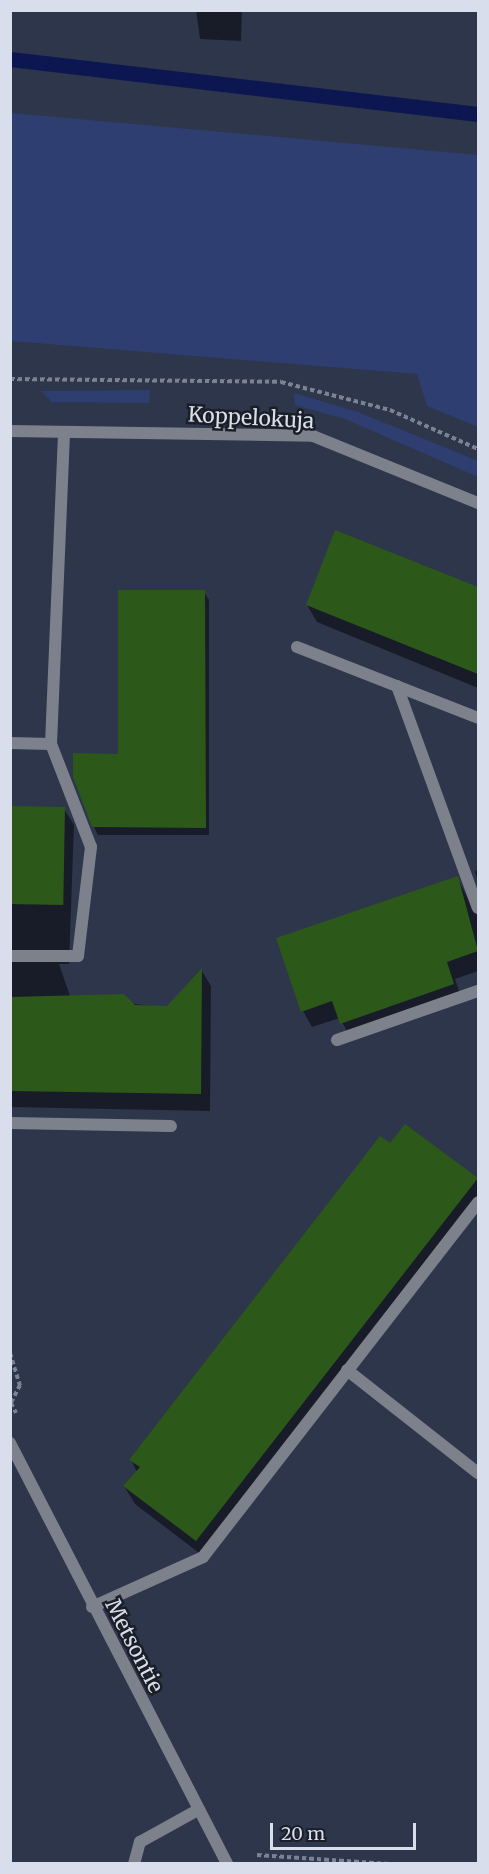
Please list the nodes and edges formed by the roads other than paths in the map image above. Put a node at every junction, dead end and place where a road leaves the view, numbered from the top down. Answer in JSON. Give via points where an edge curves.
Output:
{"nodes":[{"id":1,"x":10,"y":431,"type":"edge"},
{"id":2,"x":64,"y":432,"type":"junction"},
{"id":3,"x":478,"y":503,"type":"edge"},
{"id":4,"x":297,"y":647,"type":"dead end"},
{"id":5,"x":397,"y":686,"type":"junction"},
{"id":6,"x":478,"y":718,"type":"edge"},
{"id":7,"x":10,"y":743,"type":"edge"},
{"id":8,"x":51,"y":744,"type":"junction"},
{"id":9,"x":478,"y":908,"type":"edge"},
{"id":10,"x":10,"y":956,"type":"edge"},
{"id":11,"x":478,"y":991,"type":"edge"},
{"id":12,"x":337,"y":1040,"type":"dead end"},
{"id":13,"x":10,"y":1123,"type":"edge"},
{"id":14,"x":171,"y":1126,"type":"dead end"},
{"id":15,"x":478,"y":1202,"type":"edge"},
{"id":16,"x":347,"y":1370,"type":"junction"},
{"id":17,"x":10,"y":1443,"type":"edge"},
{"id":18,"x":478,"y":1473,"type":"edge"},
{"id":19,"x":92,"y":1607,"type":"junction"},
{"id":20,"x":198,"y":1810,"type":"junction"},
{"id":21,"x":134,"y":1863,"type":"edge"},
{"id":22,"x":227,"y":1863,"type":"edge"}],
"edges":[{"from":1,"to":2,"type":"street","name":"Koppelokuja"},
{"from":2,"to":3,"type":"street","name":"Koppelokuja","via":[[313,436]]},
{"from":2,"to":8,"type":"street"},
{"from":4,"to":5,"type":"street"},
{"from":5,"to":6,"type":"street"},
{"from":5,"to":9,"type":"street"},
{"from":7,"to":8,"type":"street"},
{"from":8,"to":10,"type":"street","via":[[91,847],[78,956]]},
{"from":11,"to":12,"type":"street"},
{"from":13,"to":14,"type":"street"},
{"from":15,"to":16,"type":"street"},
{"from":16,"to":18,"type":"street"},
{"from":16,"to":19,"type":"street","via":[[203,1557]]},
{"from":17,"to":19,"type":"street","name":"Metsontie"},
{"from":19,"to":20,"type":"street","name":"Metsontie"},
{"from":20,"to":21,"type":"street","via":[[140,1842]]},
{"from":20,"to":22,"type":"street","name":"Metsontie"}]}
